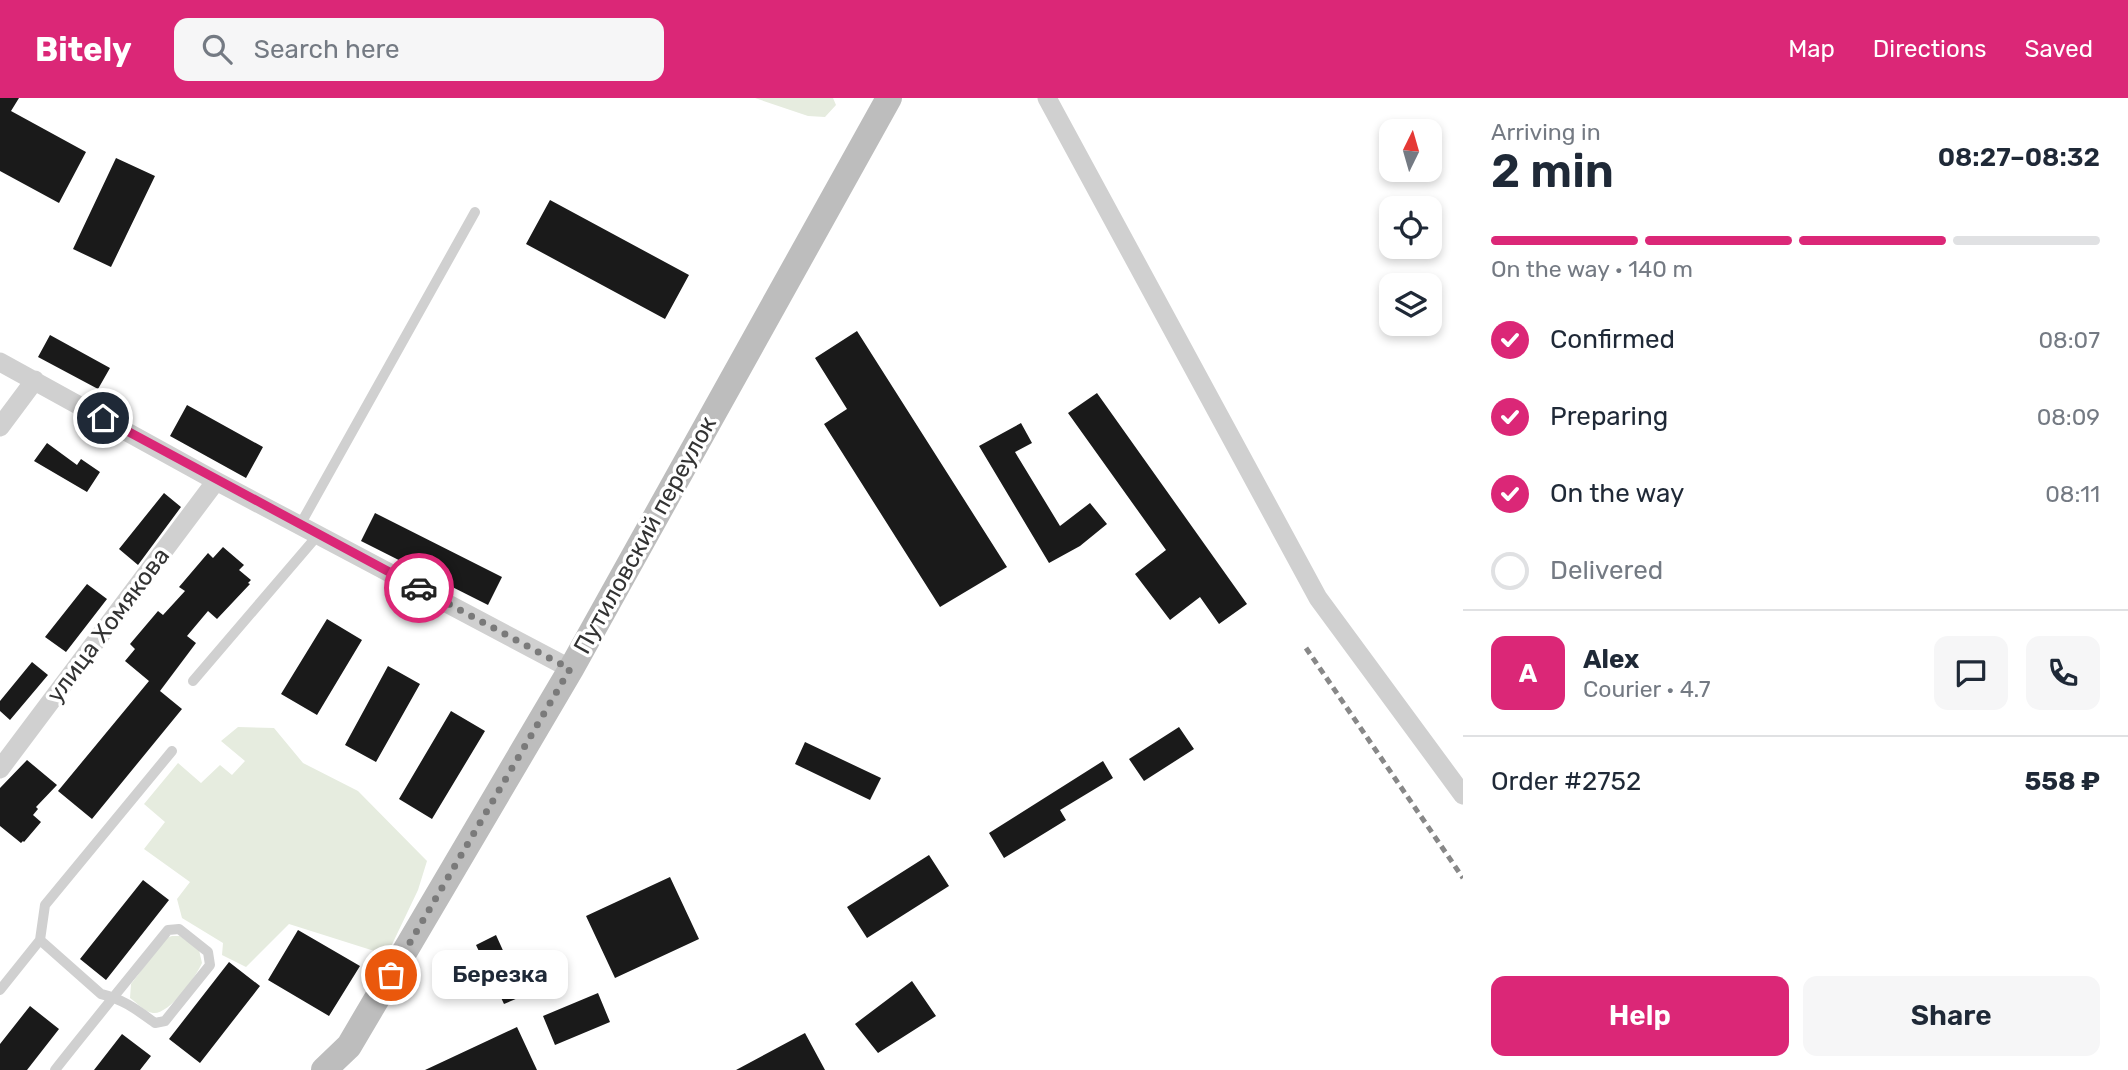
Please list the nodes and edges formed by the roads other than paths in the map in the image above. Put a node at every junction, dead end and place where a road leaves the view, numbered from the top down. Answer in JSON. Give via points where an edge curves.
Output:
{"nodes":[{"id":1,"x":889,"y":98,"type":"edge"},
{"id":2,"x":1047,"y":98,"type":"edge"},
{"id":3,"x":475,"y":212,"type":"dead end"},
{"id":4,"x":0,"y":362,"type":"edge"},
{"id":5,"x":35,"y":380,"type":"junction"},
{"id":6,"x":0,"y":427,"type":"edge"},
{"id":7,"x":216,"y":481,"type":"junction"},
{"id":8,"x":300,"y":525,"type":"junction"},
{"id":9,"x":318,"y":535,"type":"junction"},
{"id":10,"x":570,"y":669,"type":"junction"},
{"id":11,"x":193,"y":681,"type":"dead end"},
{"id":12,"x":172,"y":751,"type":"dead end"},
{"id":13,"x":0,"y":769,"type":"edge"},
{"id":14,"x":1463,"y":795,"type":"edge"},
{"id":15,"x":40,"y":940,"type":"junction"},
{"id":16,"x":0,"y":990,"type":"edge"},
{"id":17,"x":114,"y":997,"type":"junction"},
{"id":18,"x":55,"y":1070,"type":"edge"},
{"id":19,"x":324,"y":1070,"type":"edge"}],
"edges":[{"from":1,"to":10,"type":"main road","name":"Путиловский переулок"},
{"from":2,"to":14,"type":"street","via":[[1318,598]]},
{"from":3,"to":8,"type":"lane"},
{"from":4,"to":5,"type":"street"},
{"from":5,"to":6,"type":"street"},
{"from":5,"to":7,"type":"street"},
{"from":7,"to":8,"type":"street"},
{"from":7,"to":13,"type":"street","name":"улица Хомякова"},
{"from":8,"to":9,"type":"street"},
{"from":9,"to":10,"type":"street"},
{"from":9,"to":11,"type":"lane"},
{"from":10,"to":19,"type":"main road","name":"Путиловский переулок","via":[[349,1046]]},
{"from":12,"to":15,"type":"lane","via":[[45,905]]},
{"from":15,"to":16,"type":"lane"},
{"from":15,"to":17,"type":"lane","via":[[101,994]]},
{"from":17,"to":17,"type":"lane","via":[[168,930],[179,929],[208,952],[210,965],[165,1021],[155,1023]]},
{"from":17,"to":18,"type":"lane"}]}
